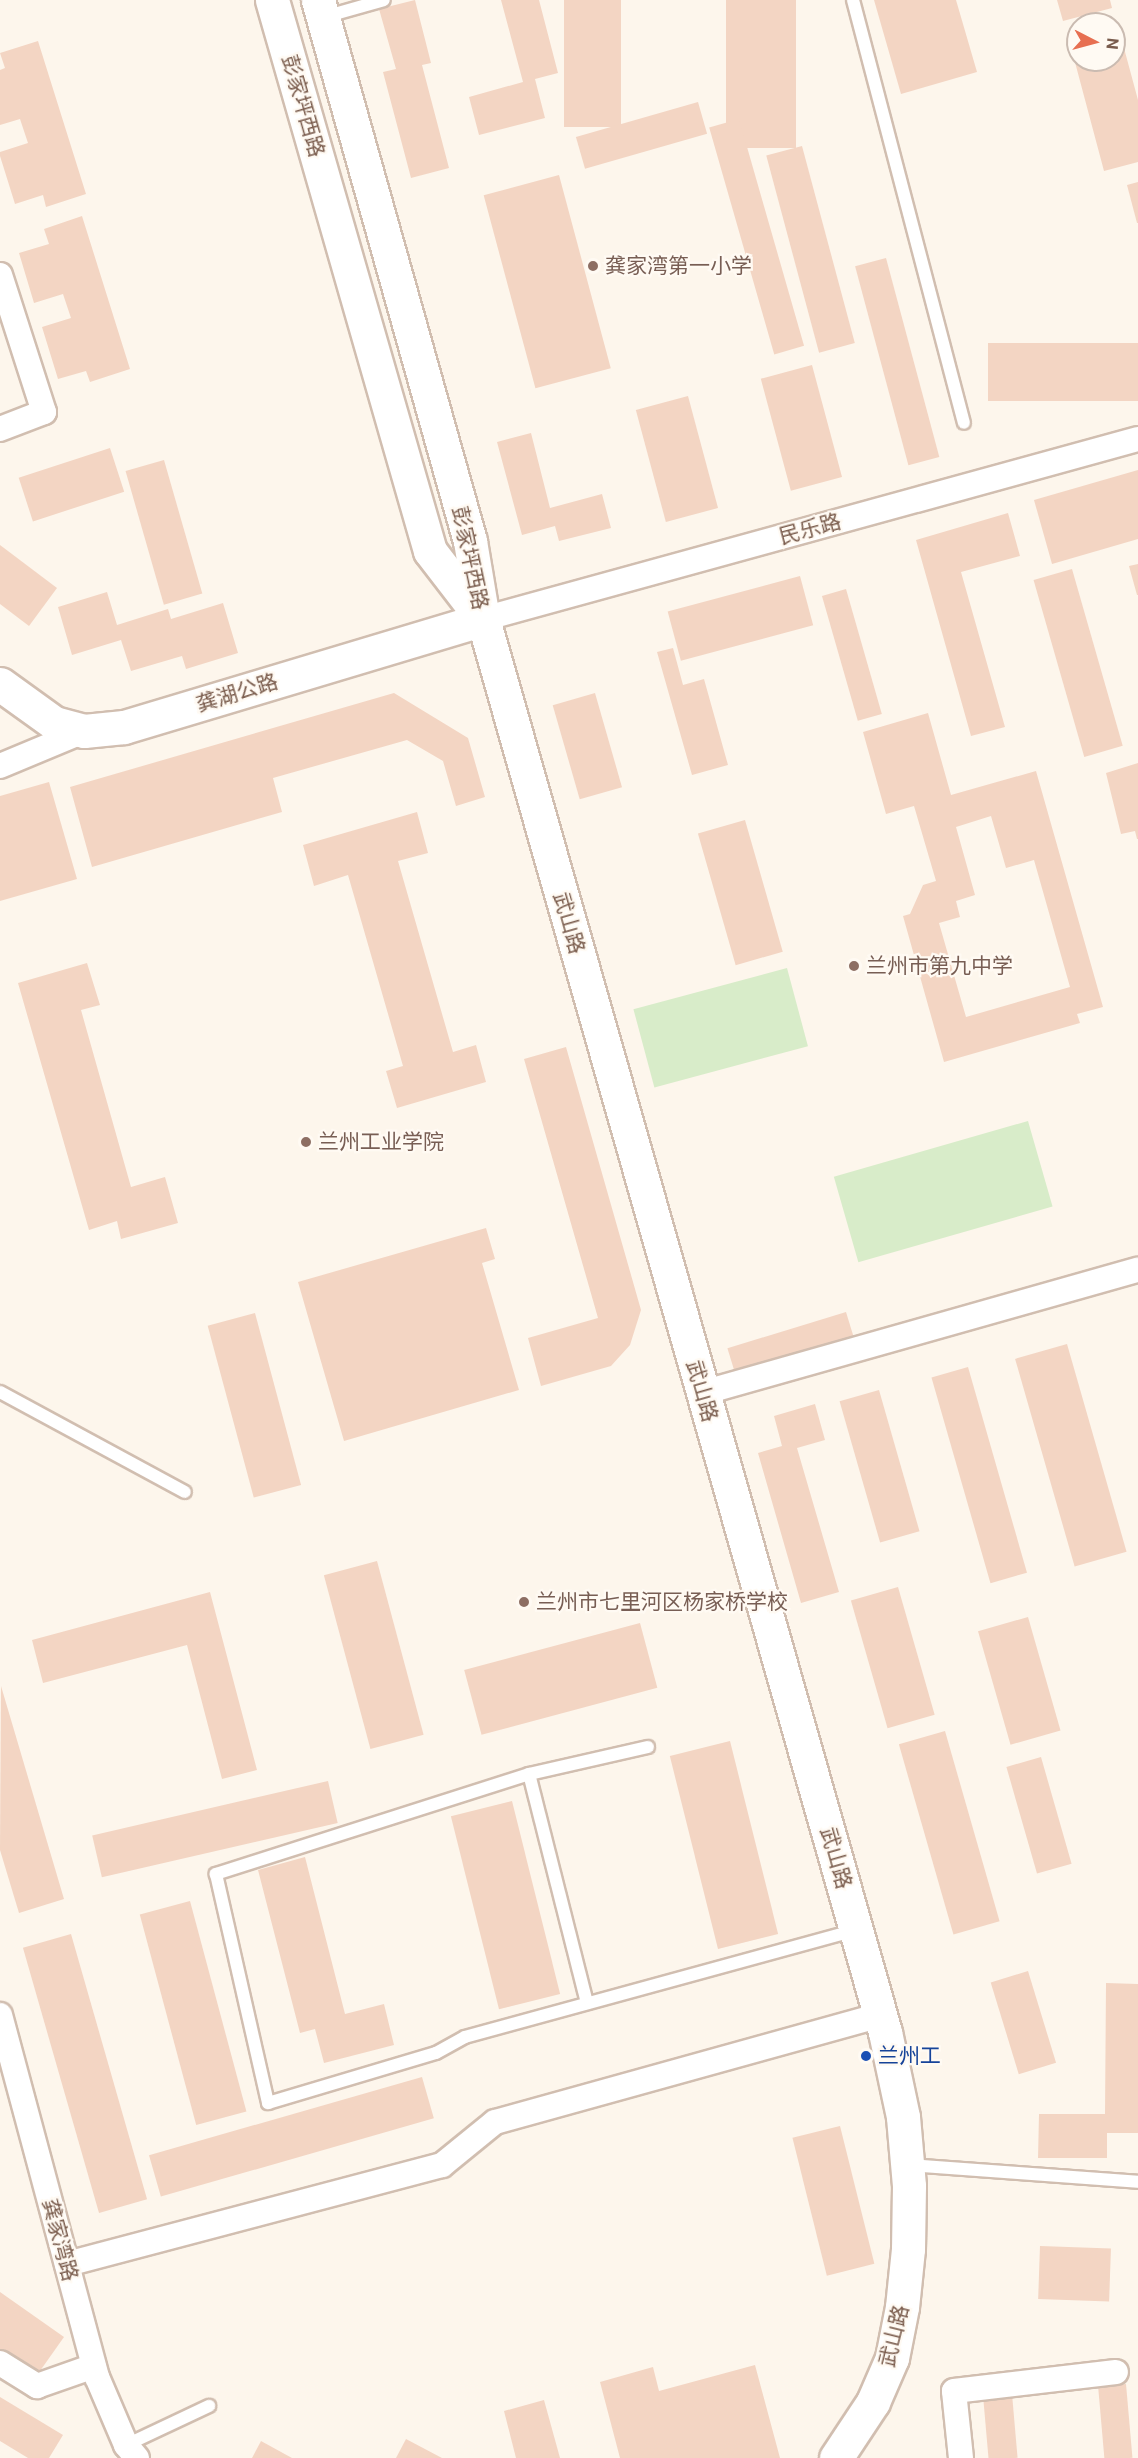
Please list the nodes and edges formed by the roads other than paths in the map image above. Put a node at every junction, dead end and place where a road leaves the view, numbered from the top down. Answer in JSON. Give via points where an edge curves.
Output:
{"nodes":[{"id":1,"x":272,"y":0,"type":"edge"},
{"id":2,"x":384,"y":0,"type":"edge"},
{"id":3,"x":853,"y":0,"type":"edge"},
{"id":4,"x":320,"y":9,"type":"edge"},
{"id":5,"x":0,"y":275,"type":"edge"},
{"id":6,"x":964,"y":423,"type":"dead end"},
{"id":7,"x":0,"y":429,"type":"edge"},
{"id":8,"x":1138,"y":439,"type":"edge"},
{"id":9,"x":483,"y":619,"type":"junction"},
{"id":10,"x":0,"y":684,"type":"edge"},
{"id":11,"x":84,"y":731,"type":"junction"},
{"id":12,"x":0,"y":766,"type":"edge"},
{"id":13,"x":1138,"y":1270,"type":"edge"},
{"id":14,"x":0,"y":1392,"type":"edge"},
{"id":15,"x":702,"y":1393,"type":"junction"},
{"id":16,"x":185,"y":1492,"type":"dead end"},
{"id":17,"x":648,"y":1747,"type":"dead end"},
{"id":18,"x":529,"y":1774,"type":"junction"},
{"id":19,"x":856,"y":1930,"type":"junction"},
{"id":20,"x":586,"y":2003,"type":"junction"},
{"id":21,"x":0,"y":2015,"type":"edge"},
{"id":22,"x":881,"y":2015,"type":"junction"},
{"id":23,"x":907,"y":2165,"type":"junction"},
{"id":24,"x":1138,"y":2182,"type":"edge"},
{"id":25,"x":67,"y":2264,"type":"junction"},
{"id":26,"x":0,"y":2363,"type":"edge"},
{"id":27,"x":94,"y":2366,"type":"junction"},
{"id":28,"x":1116,"y":2372,"type":"dead end"},
{"id":29,"x":209,"y":2406,"type":"dead end"},
{"id":30,"x":132,"y":2452,"type":"edge"},
{"id":31,"x":836,"y":2458,"type":"edge"},
{"id":32,"x":961,"y":2458,"type":"edge"}],
"edges":[{"from":1,"to":9,"type":"main road","name":"彭家坪西路","via":[[430,551]]},
{"from":2,"to":4,"type":"lane"},
{"from":3,"to":6,"type":"lane"},
{"from":4,"to":9,"type":"main road","name":"彭家坪西路","via":[[470,541]]},
{"from":5,"to":7,"type":"street","via":[[44,412]]},
{"from":8,"to":9,"type":"street","name":"民乐路"},
{"from":9,"to":11,"type":"main road","name":"龚湖公路","via":[[124,727]]},
{"from":9,"to":15,"type":"main road","name":"武山路"},
{"from":10,"to":11,"type":"main road","name":"龚湖公路","via":[[54,723]]},
{"from":11,"to":12,"type":"street"},
{"from":13,"to":15,"type":"street"},
{"from":14,"to":16,"type":"lane"},
{"from":15,"to":19,"type":"main road","name":"武山路"},
{"from":17,"to":18,"type":"lane"},
{"from":18,"to":20,"type":"lane"},
{"from":18,"to":20,"type":"lane","via":[[216,1874],[267,2103],[436,2053],[465,2037]]},
{"from":19,"to":20,"type":"lane"},
{"from":19,"to":22,"type":"main road","name":"武山路"},
{"from":21,"to":25,"type":"street","name":"龚家湾路"},
{"from":22,"to":23,"type":"main road","name":"武山路","via":[[903,2117]]},
{"from":22,"to":25,"type":"street","via":[[495,2122],[442,2165]]},
{"from":23,"to":24,"type":"lane"},
{"from":23,"to":31,"type":"main road","name":"武山路","via":[[908,2249],[892,2358],[873,2402]]},
{"from":25,"to":27,"type":"street","name":"龚家湾路"},
{"from":26,"to":27,"type":"street","via":[[38,2386]]},
{"from":27,"to":30,"type":"street","name":"龚家湾路"},
{"from":28,"to":32,"type":"street","via":[[954,2391]]},
{"from":29,"to":30,"type":"lane"}]}
